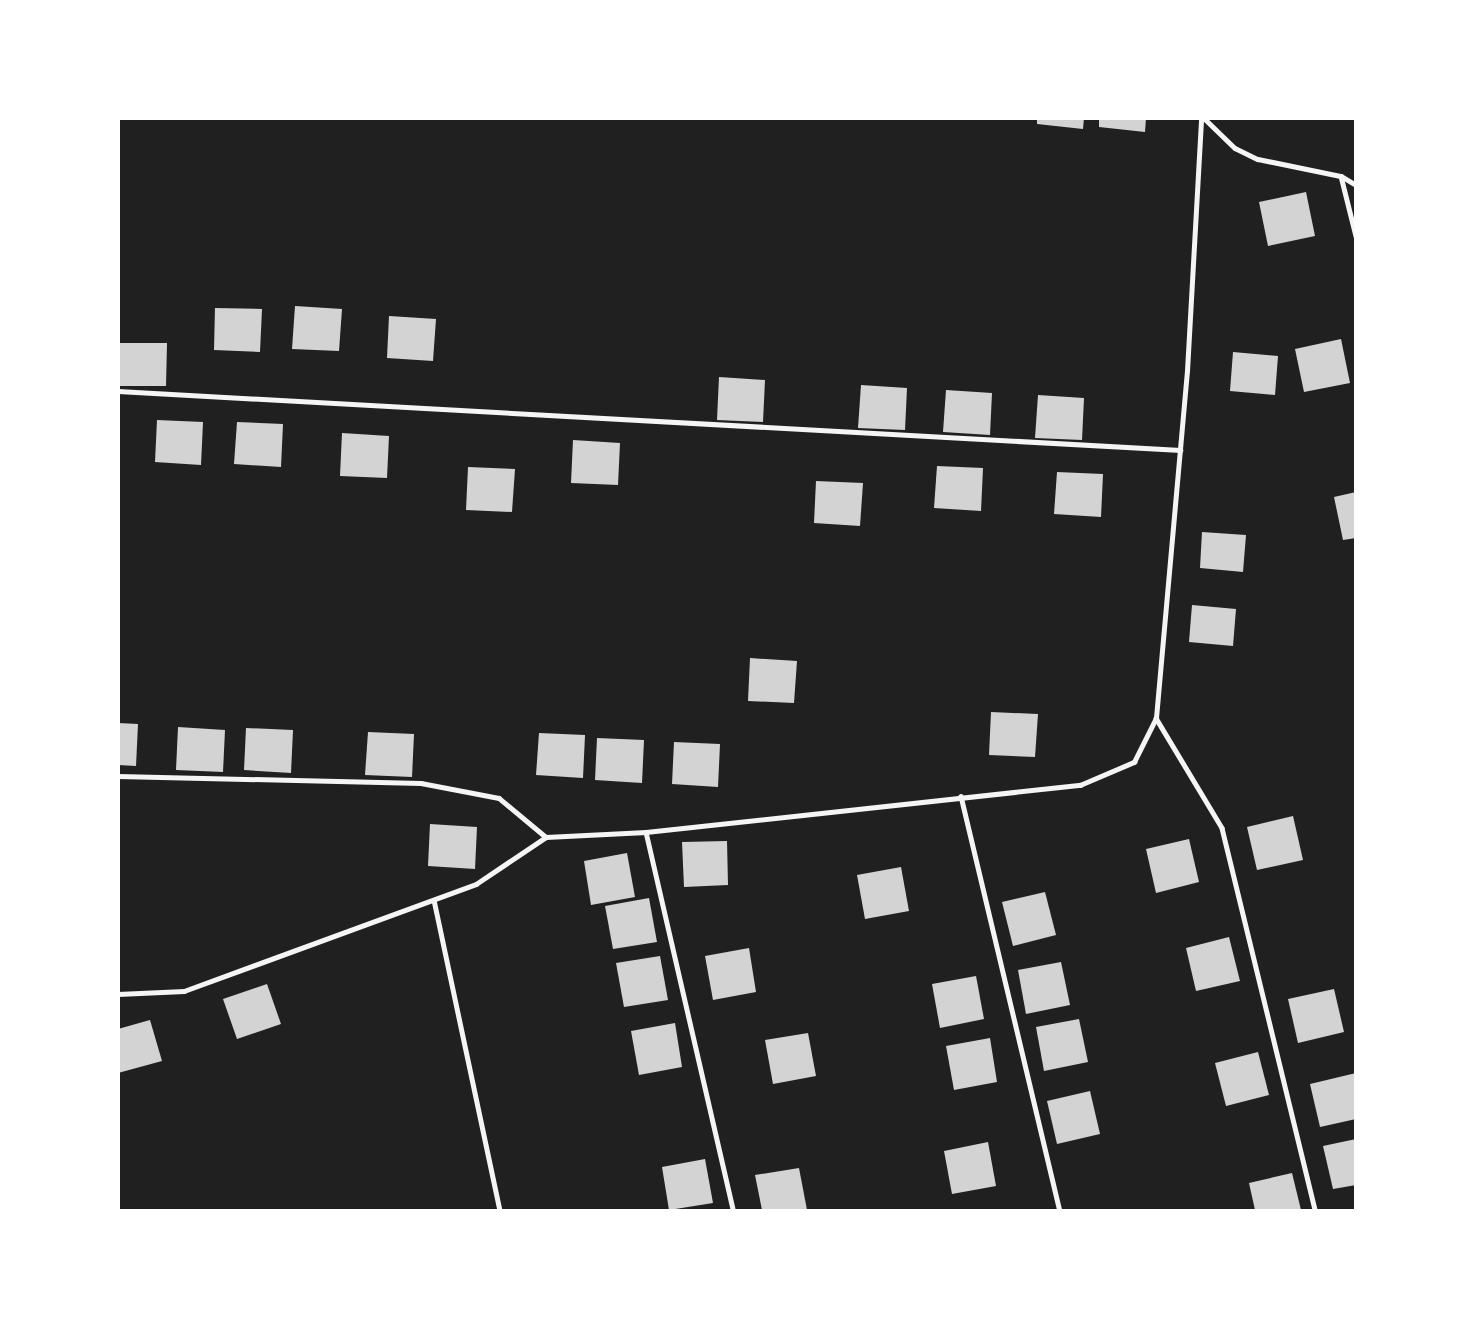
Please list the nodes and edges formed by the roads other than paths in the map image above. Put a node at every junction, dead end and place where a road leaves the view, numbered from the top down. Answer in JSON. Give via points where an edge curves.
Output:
{"nodes":[{"id":1,"x":1203,"y":118,"type":"edge"},
{"id":2,"x":1341,"y":176,"type":"junction"},
{"id":3,"x":1356,"y":185,"type":"edge"},
{"id":4,"x":1356,"y":236,"type":"edge"},
{"id":5,"x":118,"y":391,"type":"edge"},
{"id":6,"x":1180,"y":450,"type":"junction"},
{"id":7,"x":1156,"y":718,"type":"junction"},
{"id":8,"x":118,"y":776,"type":"edge"},
{"id":9,"x":962,"y":796,"type":"junction"},
{"id":10,"x":646,"y":832,"type":"junction"},
{"id":11,"x":546,"y":837,"type":"junction"},
{"id":12,"x":434,"y":900,"type":"junction"},
{"id":13,"x":118,"y":994,"type":"edge"},
{"id":14,"x":500,"y":1210,"type":"edge"},
{"id":15,"x":733,"y":1210,"type":"edge"},
{"id":16,"x":1060,"y":1210,"type":"edge"},
{"id":17,"x":1315,"y":1210,"type":"edge"}],
"edges":[{"from":1,"to":2,"type":"lane","via":[[1235,148],[1258,159]]},
{"from":1,"to":6,"type":"lane"},
{"from":2,"to":3,"type":"lane"},
{"from":2,"to":4,"type":"lane"},
{"from":5,"to":6,"type":"lane"},
{"from":6,"to":7,"type":"lane"},
{"from":7,"to":9,"type":"lane","via":[[1134,762],[1080,785]]},
{"from":7,"to":17,"type":"lane","via":[[1222,828]]},
{"from":8,"to":11,"type":"lane","via":[[421,783],[499,798]]},
{"from":9,"to":10,"type":"lane"},
{"from":9,"to":16,"type":"lane"},
{"from":10,"to":11,"type":"lane"},
{"from":10,"to":15,"type":"lane"},
{"from":11,"to":12,"type":"lane","via":[[476,884]]},
{"from":12,"to":13,"type":"lane","via":[[184,991]]},
{"from":12,"to":14,"type":"lane"}]}
